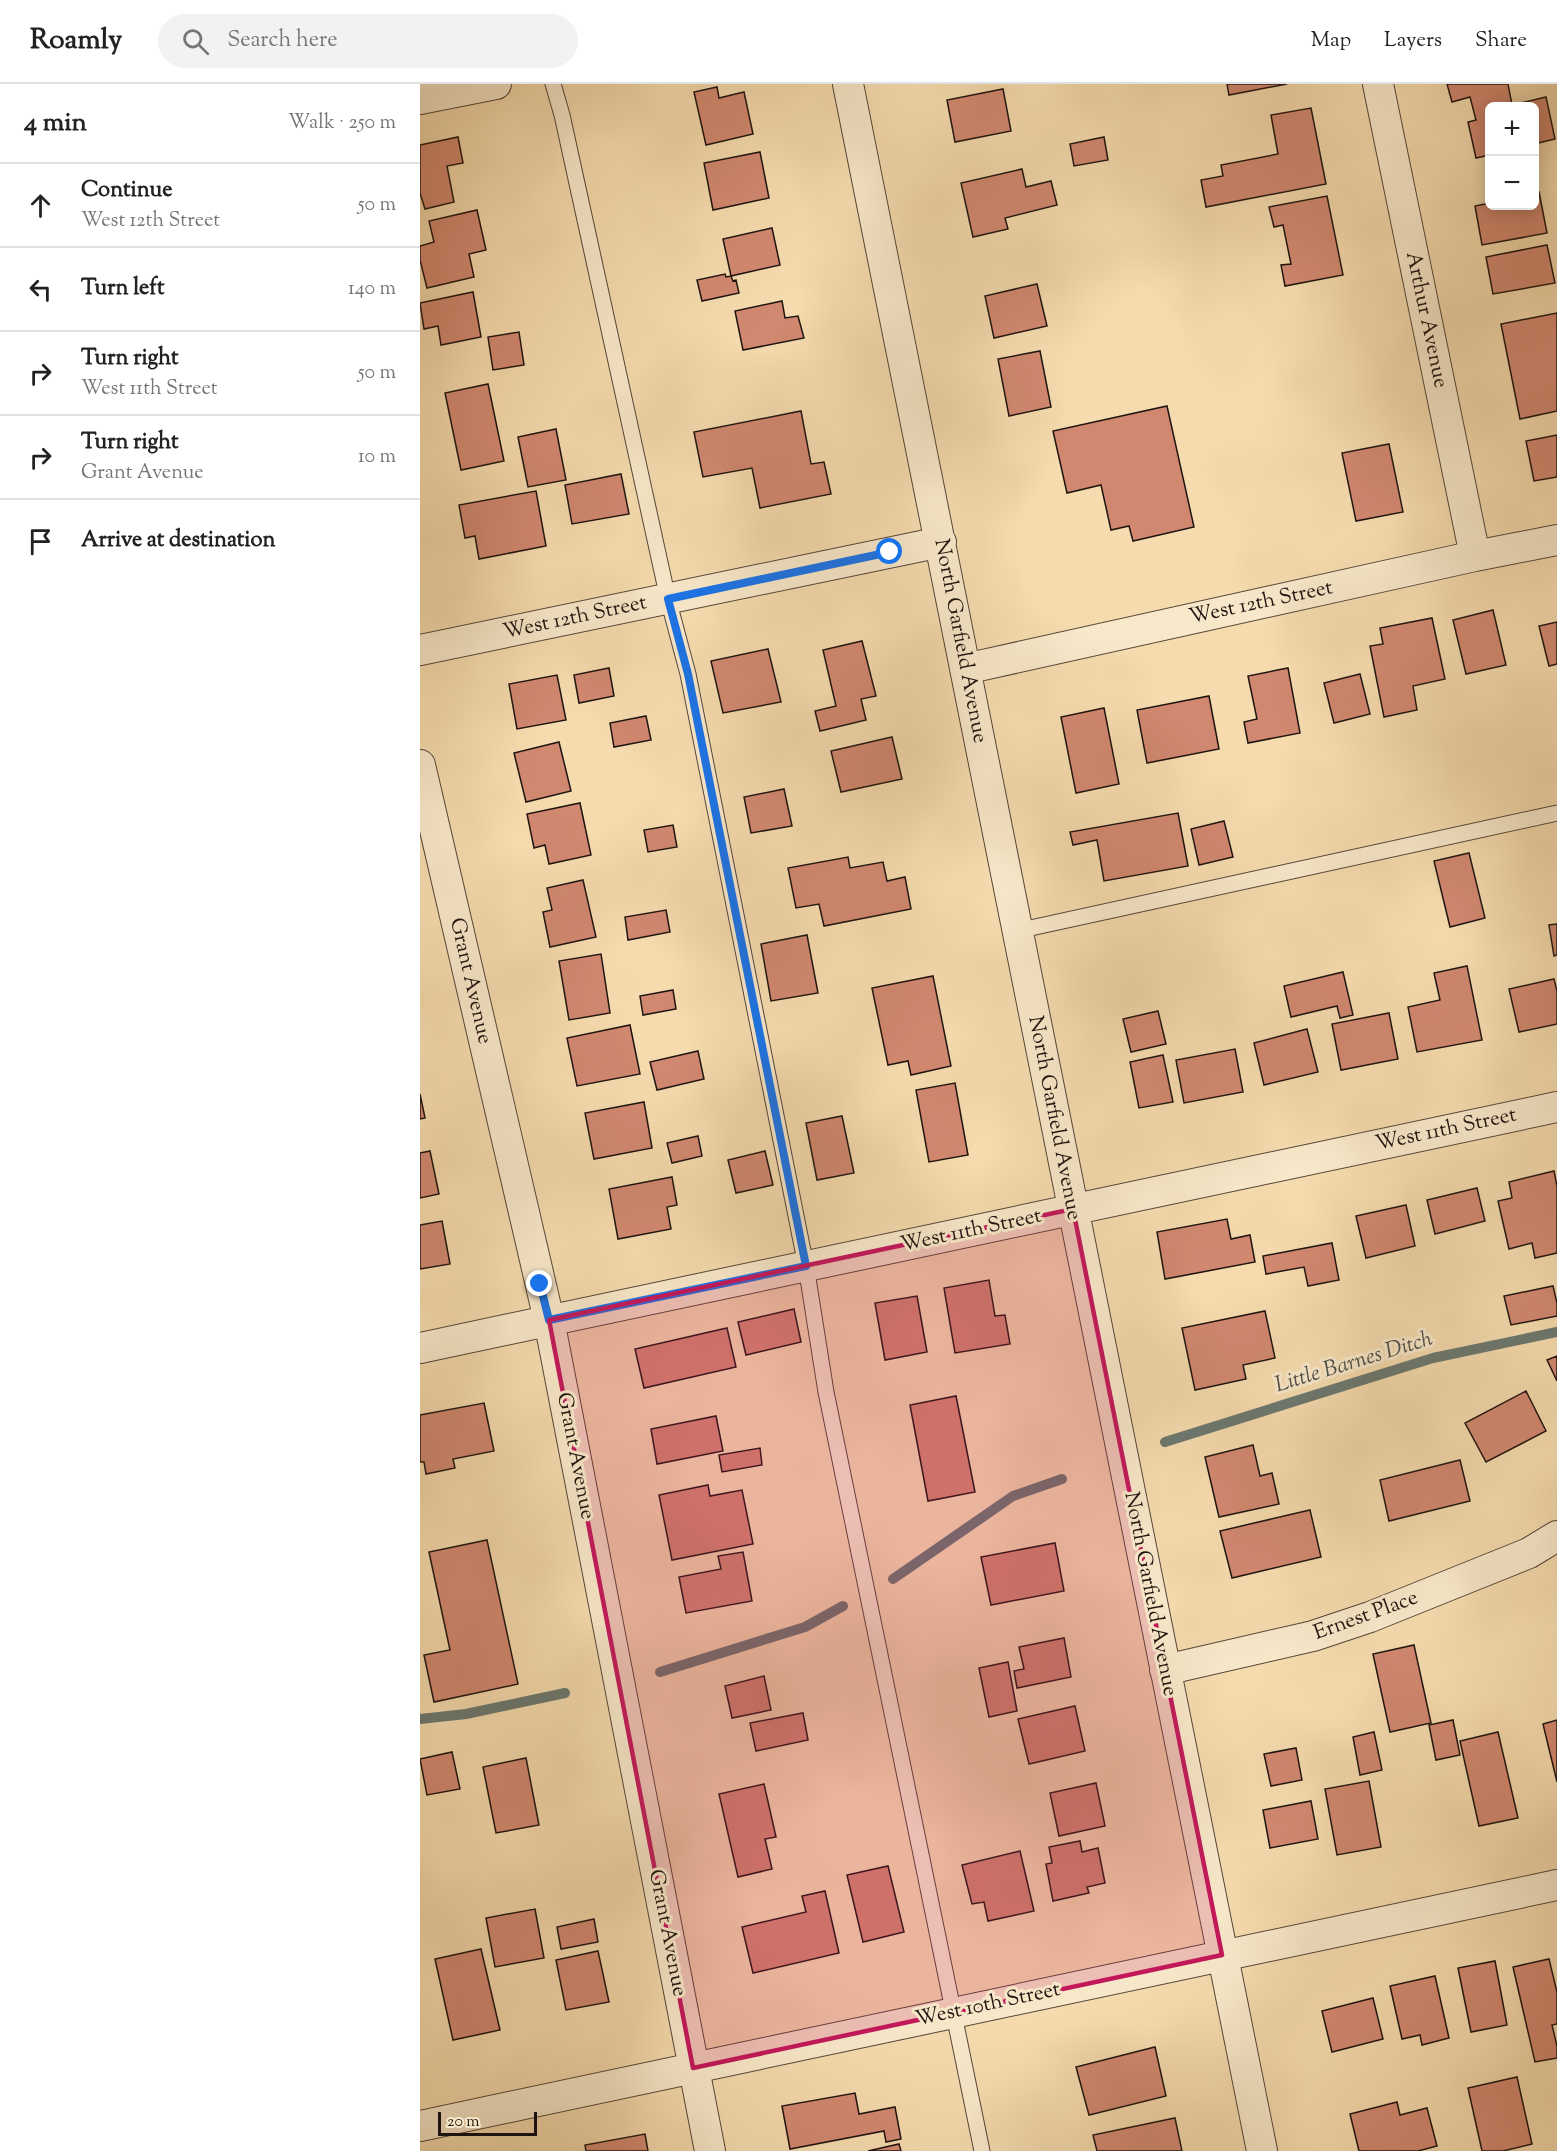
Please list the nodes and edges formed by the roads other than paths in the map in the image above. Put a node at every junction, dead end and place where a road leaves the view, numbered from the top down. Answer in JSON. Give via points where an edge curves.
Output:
{"nodes":[{"id":1,"x":496,"y":84,"type":"edge"},
{"id":2,"x":553,"y":84,"type":"edge"},
{"id":3,"x":848,"y":84,"type":"edge"},
{"id":4,"x":1378,"y":84,"type":"edge"},
{"id":5,"x":420,"y":99,"type":"edge"},
{"id":6,"x":1557,"y":540,"type":"edge"},
{"id":7,"x":941,"y":542,"type":"junction"},
{"id":8,"x":1474,"y":556,"type":"junction"},
{"id":9,"x":668,"y":599,"type":"junction"},
{"id":10,"x":420,"y":650,"type":"edge"},
{"id":11,"x":965,"y":669,"type":"junction"},
{"id":12,"x":420,"y":765,"type":"edge"},
{"id":13,"x":1557,"y":813,"type":"edge"},
{"id":14,"x":1017,"y":931,"type":"junction"},
{"id":15,"x":1557,"y":1107,"type":"edge"},
{"id":16,"x":1073,"y":1209,"type":"junction"},
{"id":17,"x":806,"y":1266,"type":"junction"},
{"id":18,"x":549,"y":1320,"type":"junction"},
{"id":19,"x":420,"y":1348,"type":"edge"},
{"id":20,"x":1557,"y":1536,"type":"edge"},
{"id":21,"x":1165,"y":1670,"type":"junction"},
{"id":22,"x":1557,"y":1885,"type":"edge"},
{"id":23,"x":1222,"y":1955,"type":"junction"},
{"id":24,"x":953,"y":2013,"type":"junction"},
{"id":25,"x":693,"y":2068,"type":"junction"},
{"id":26,"x":420,"y":2126,"type":"edge"},
{"id":27,"x":710,"y":2151,"type":"edge"},
{"id":28,"x":982,"y":2151,"type":"edge"},
{"id":29,"x":1262,"y":2151,"type":"edge"}],
"edges":[{"from":1,"to":5,"type":"street"},
{"from":2,"to":9,"type":"lane"},
{"from":3,"to":7,"type":"street","name":"North Garfield Avenue"},
{"from":4,"to":8,"type":"street","name":"Arthur Avenue"},
{"from":6,"to":8,"type":"street","name":"West 12th Street"},
{"from":7,"to":9,"type":"street","name":"West 12th Street"},
{"from":7,"to":11,"type":"street","name":"North Garfield Avenue"},
{"from":8,"to":11,"type":"street","name":"West 12th Street"},
{"from":9,"to":10,"type":"street","name":"West 12th Street"},
{"from":9,"to":17,"type":"lane","via":[[688,674]]},
{"from":11,"to":14,"type":"street","name":"North Garfield Avenue"},
{"from":12,"to":18,"type":"street","name":"Grant Avenue"},
{"from":13,"to":14,"type":"lane"},
{"from":14,"to":16,"type":"street","name":"North Garfield Avenue"},
{"from":15,"to":16,"type":"street","name":"West 11th Street"},
{"from":16,"to":17,"type":"street","name":"West 11th Street"},
{"from":16,"to":21,"type":"street","name":"North Garfield Avenue"},
{"from":17,"to":18,"type":"street","name":"West 11th Street"},
{"from":17,"to":24,"type":"lane","via":[[826,1392]]},
{"from":18,"to":19,"type":"street","name":"West 11th Street"},
{"from":18,"to":25,"type":"street","name":"Grant Avenue"},
{"from":20,"to":21,"type":"street","name":"Ernest Place","via":[[1529,1553],[1370,1617],[1313,1636]]},
{"from":21,"to":23,"type":"street","name":"North Garfield Avenue"},
{"from":22,"to":23,"type":"street","name":"West 10th Street"},
{"from":23,"to":24,"type":"street","name":"West 10th Street"},
{"from":23,"to":29,"type":"street","name":"North Garfield Avenue"},
{"from":24,"to":25,"type":"street","name":"West 10th Street"},
{"from":24,"to":28,"type":"lane"},
{"from":25,"to":26,"type":"street","name":"West 10th Street"},
{"from":25,"to":27,"type":"street","name":"Grant Avenue"}]}
